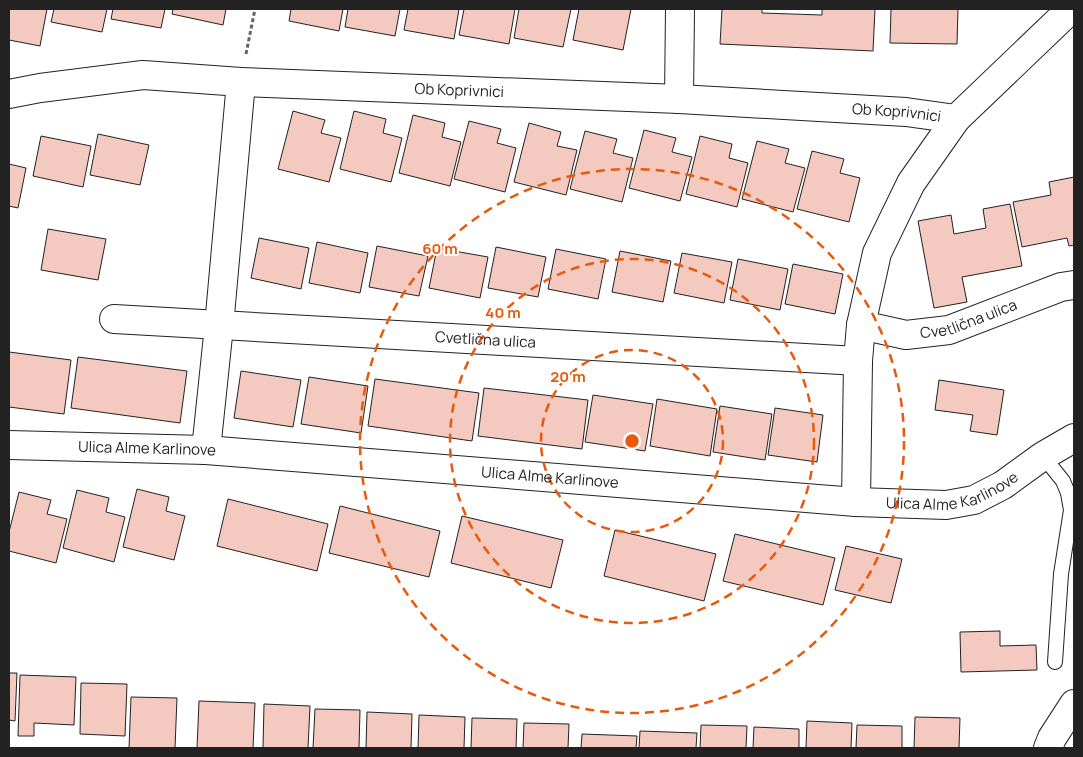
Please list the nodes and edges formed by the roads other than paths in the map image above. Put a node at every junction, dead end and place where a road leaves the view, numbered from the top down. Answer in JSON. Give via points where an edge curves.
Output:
{"nodes":[{"id":1,"x":680,"y":9,"type":"edge"},
{"id":2,"x":1071,"y":9,"type":"edge"},
{"id":3,"x":241,"y":82,"type":"junction"},
{"id":4,"x":9,"y":94,"type":"edge"},
{"id":5,"x":679,"y":99,"type":"junction"},
{"id":6,"x":956,"y":119,"type":"junction"},
{"id":7,"x":1074,"y":284,"type":"edge"},
{"id":8,"x":114,"y":319,"type":"dead end"},
{"id":9,"x":861,"y":325,"type":"junction"},
{"id":10,"x":219,"y":326,"type":"junction"},
{"id":11,"x":858,"y":361,"type":"junction"},
{"id":12,"x":1074,"y":438,"type":"edge"},
{"id":13,"x":9,"y":445,"type":"edge"},
{"id":14,"x":206,"y":450,"type":"junction"},
{"id":15,"x":1043,"y":456,"type":"junction"},
{"id":16,"x":856,"y":502,"type":"junction"},
{"id":17,"x":1055,"y":662,"type":"dead end"},
{"id":18,"x":1074,"y":704,"type":"edge"},
{"id":19,"x":1050,"y":743,"type":"edge"}],
"edges":[{"from":1,"to":5,"type":"street"},
{"from":2,"to":6,"type":"street","name":"Ob Koprivnici"},
{"from":3,"to":4,"type":"street","name":"Ob Koprivnici","via":[[143,75]]},
{"from":3,"to":5,"type":"street","name":"Ob Koprivnici"},
{"from":3,"to":10,"type":"street"},
{"from":5,"to":6,"type":"street","name":"Ob Koprivnici","via":[[906,112]]},
{"from":6,"to":9,"type":"street","via":[[911,183],[877,253]]},
{"from":7,"to":9,"type":"street","name":"Cvetlična ulica","via":[[949,330],[906,335]]},
{"from":8,"to":10,"type":"street","name":"Cvetlična ulica"},
{"from":9,"to":11,"type":"street"},
{"from":10,"to":11,"type":"street","name":"Cvetlična ulica"},
{"from":10,"to":14,"type":"street"},
{"from":11,"to":16,"type":"street"},
{"from":12,"to":15,"type":"street","name":"Ulica Alme Karlinove"},
{"from":13,"to":14,"type":"street","name":"Ulica Alme Karlinove"},
{"from":14,"to":16,"type":"street","name":"Ulica Alme Karlinove"},
{"from":15,"to":16,"type":"street","name":"Ulica Alme Karlinove","via":[[1003,485],[974,500],[946,505]]},
{"from":15,"to":17,"type":"lane","via":[[1063,481],[1071,510],[1061,574]]},
{"from":18,"to":19,"type":"street"}]}
